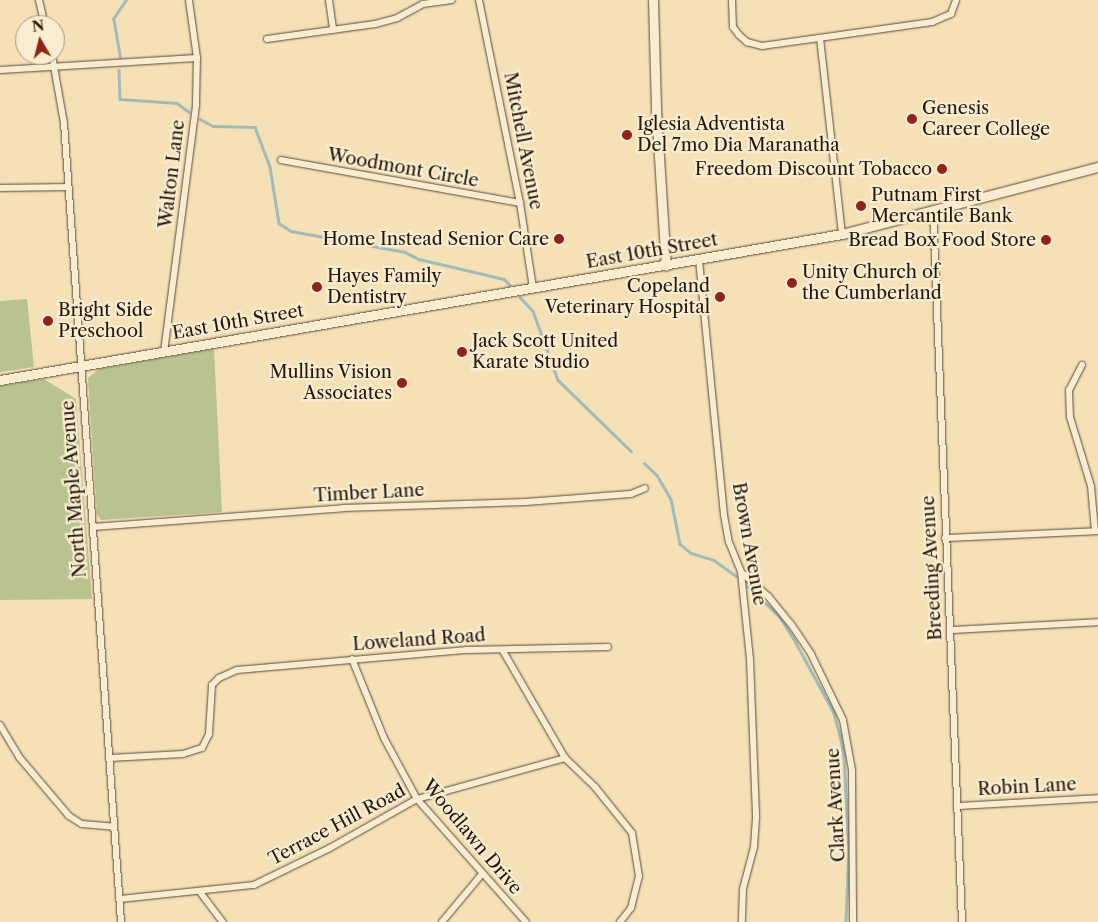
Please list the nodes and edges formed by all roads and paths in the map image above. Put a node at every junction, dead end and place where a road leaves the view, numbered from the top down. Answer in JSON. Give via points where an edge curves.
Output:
{"nodes":[{"id":1,"x":39,"y":0,"type":"edge"},
{"id":2,"x":189,"y":0,"type":"edge"},
{"id":3,"x":329,"y":0,"type":"edge"},
{"id":4,"x":452,"y":0,"type":"edge"},
{"id":5,"x":479,"y":0,"type":"edge"},
{"id":6,"x":654,"y":0,"type":"edge"},
{"id":7,"x":732,"y":0,"type":"edge"},
{"id":8,"x":956,"y":0,"type":"edge"},
{"id":9,"x":43,"y":15,"type":"edge"},
{"id":10,"x":334,"y":30,"type":"junction"},
{"id":11,"x":820,"y":38,"type":"junction"},
{"id":12,"x":267,"y":40,"type":"dead end"},
{"id":13,"x":197,"y":58,"type":"junction"},
{"id":14,"x":55,"y":65,"type":"edge"},
{"id":15,"x":56,"y":68,"type":"junction"},
{"id":16,"x":0,"y":70,"type":"edge"},
{"id":17,"x":281,"y":160,"type":"dead end"},
{"id":18,"x":1098,"y":167,"type":"edge"},
{"id":19,"x":68,"y":187,"type":"junction"},
{"id":20,"x":0,"y":188,"type":"edge"},
{"id":21,"x":520,"y":204,"type":"junction"},
{"id":22,"x":933,"y":212,"type":"junction"},
{"id":23,"x":842,"y":234,"type":"junction"},
{"id":24,"x":699,"y":260,"type":"junction"},
{"id":25,"x":666,"y":266,"type":"junction"},
{"id":26,"x":533,"y":288,"type":"junction"},
{"id":27,"x":164,"y":352,"type":"junction"},
{"id":28,"x":1082,"y":365,"type":"dead end"},
{"id":29,"x":80,"y":367,"type":"junction"},
{"id":30,"x":0,"y":380,"type":"edge"},
{"id":31,"x":645,"y":488,"type":"dead end"},
{"id":32,"x":92,"y":527,"type":"junction"},
{"id":33,"x":1096,"y":531,"type":"edge"},
{"id":34,"x":945,"y":538,"type":"junction"},
{"id":35,"x":741,"y":572,"type":"junction"},
{"id":36,"x":1098,"y":622,"type":"edge"},
{"id":37,"x":951,"y":630,"type":"junction"},
{"id":38,"x":608,"y":647,"type":"dead end"},
{"id":39,"x":502,"y":650,"type":"junction"},
{"id":40,"x":352,"y":659,"type":"junction"},
{"id":41,"x":0,"y":726,"type":"edge"},
{"id":42,"x":110,"y":758,"type":"junction"},
{"id":43,"x":566,"y":758,"type":"junction"},
{"id":44,"x":1098,"y":798,"type":"edge"},
{"id":45,"x":417,"y":799,"type":"junction"},
{"id":46,"x":958,"y":806,"type":"junction"},
{"id":47,"x":114,"y":827,"type":"junction"},
{"id":48,"x":482,"y":874,"type":"junction"},
{"id":49,"x":200,"y":892,"type":"junction"},
{"id":50,"x":120,"y":899,"type":"junction"},
{"id":51,"x":121,"y":922,"type":"edge"},
{"id":52,"x":223,"y":922,"type":"edge"},
{"id":53,"x":442,"y":922,"type":"edge"},
{"id":54,"x":526,"y":922,"type":"edge"},
{"id":55,"x":620,"y":922,"type":"edge"},
{"id":56,"x":742,"y":922,"type":"edge"},
{"id":57,"x":853,"y":922,"type":"edge"},
{"id":58,"x":962,"y":922,"type":"edge"}],
"edges":[{"from":1,"to":9,"type":"street"},
{"from":2,"to":13,"type":"street","name":"Walton Lane"},
{"from":3,"to":10,"type":"street"},
{"from":4,"to":10,"type":"street","via":[[423,4],[397,18],[375,24]]},
{"from":5,"to":21,"type":"street","name":"Mitchell Avenue"},
{"from":6,"to":25,"type":"main road","via":[[656,109]]},
{"from":7,"to":11,"type":"street","via":[[733,27],[747,42],[762,46]]},
{"from":8,"to":11,"type":"street","via":[[951,14],[943,19]]},
{"from":10,"to":12,"type":"street"},
{"from":11,"to":23,"type":"street"},
{"from":13,"to":15,"type":"street"},
{"from":13,"to":27,"type":"street","name":"Walton Lane","via":[[196,104]]},
{"from":14,"to":15,"type":"street","name":"North Maple Avenue"},
{"from":15,"to":16,"type":"street"},
{"from":15,"to":19,"type":"street","name":"North Maple Avenue"},
{"from":17,"to":21,"type":"street","name":"Woodmont Circle"},
{"from":18,"to":22,"type":"main road","name":"East 10th Street"},
{"from":19,"to":20,"type":"street"},
{"from":19,"to":29,"type":"street","name":"North Maple Avenue"},
{"from":21,"to":26,"type":"street","name":"Mitchell Avenue"},
{"from":22,"to":23,"type":"main road","name":"East 10th Street"},
{"from":22,"to":34,"type":"street","name":"Breeding Avenue"},
{"from":23,"to":24,"type":"main road","name":"East 10th Street"},
{"from":24,"to":25,"type":"main road","name":"East 10th Street"},
{"from":24,"to":35,"type":"street","name":"Brown Avenue","via":[[724,515],[729,542]]},
{"from":25,"to":26,"type":"main road","name":"East 10th Street"},
{"from":26,"to":27,"type":"main road","name":"East 10th Street"},
{"from":27,"to":29,"type":"main road","name":"East 10th Street"},
{"from":28,"to":33,"type":"street","via":[[1069,390],[1070,417],[1092,486]]},
{"from":29,"to":30,"type":"main road","name":"East 10th Street"},
{"from":29,"to":32,"type":"street","name":"North Maple Avenue"},
{"from":31,"to":32,"type":"street","name":"Timber Lane","via":[[631,494],[526,502],[343,508]]},
{"from":32,"to":42,"type":"street","name":"North Maple Avenue"},
{"from":33,"to":34,"type":"street"},
{"from":34,"to":37,"type":"street","name":"Breeding Avenue"},
{"from":35,"to":56,"type":"street","name":"Brown Avenue","via":[[750,659],[756,818],[754,847],[743,889]]},
{"from":35,"to":57,"type":"street","name":"Clark Avenue","via":[[768,596],[791,624],[811,654],[843,720],[852,770]]},
{"from":36,"to":37,"type":"street"},
{"from":37,"to":46,"type":"street","name":"Breeding Avenue"},
{"from":38,"to":39,"type":"street"},
{"from":39,"to":40,"type":"street","name":"Loweland Road"},
{"from":39,"to":43,"type":"street","name":"Loweland Road"},
{"from":40,"to":42,"type":"street","name":"Loweland Road","via":[[228,673],[212,685],[209,734],[202,748],[184,754]]},
{"from":40,"to":45,"type":"street","name":"Woodlawn Drive","via":[[388,747]]},
{"from":41,"to":47,"type":"street","via":[[19,757],[69,816],[82,824]]},
{"from":42,"to":47,"type":"street","name":"North Maple Avenue"},
{"from":43,"to":45,"type":"street","name":"Terrace Hill Road"},
{"from":43,"to":55,"type":"street","name":"Loweland Road","via":[[595,787],[632,834],[639,876],[631,908]]},
{"from":44,"to":46,"type":"street","name":"Robin Lane"},
{"from":45,"to":48,"type":"street","name":"Woodlawn Drive"},
{"from":45,"to":49,"type":"street","name":"Terrace Hill Road","via":[[262,881]]},
{"from":46,"to":58,"type":"street","name":"Breeding Avenue"},
{"from":47,"to":50,"type":"street","name":"North Maple Avenue"},
{"from":48,"to":53,"type":"street"},
{"from":48,"to":54,"type":"street","name":"Woodlawn Drive"},
{"from":49,"to":50,"type":"street","name":"Terrace Hill Road"},
{"from":49,"to":52,"type":"street"},
{"from":50,"to":51,"type":"street","name":"North Maple Avenue"}]}
